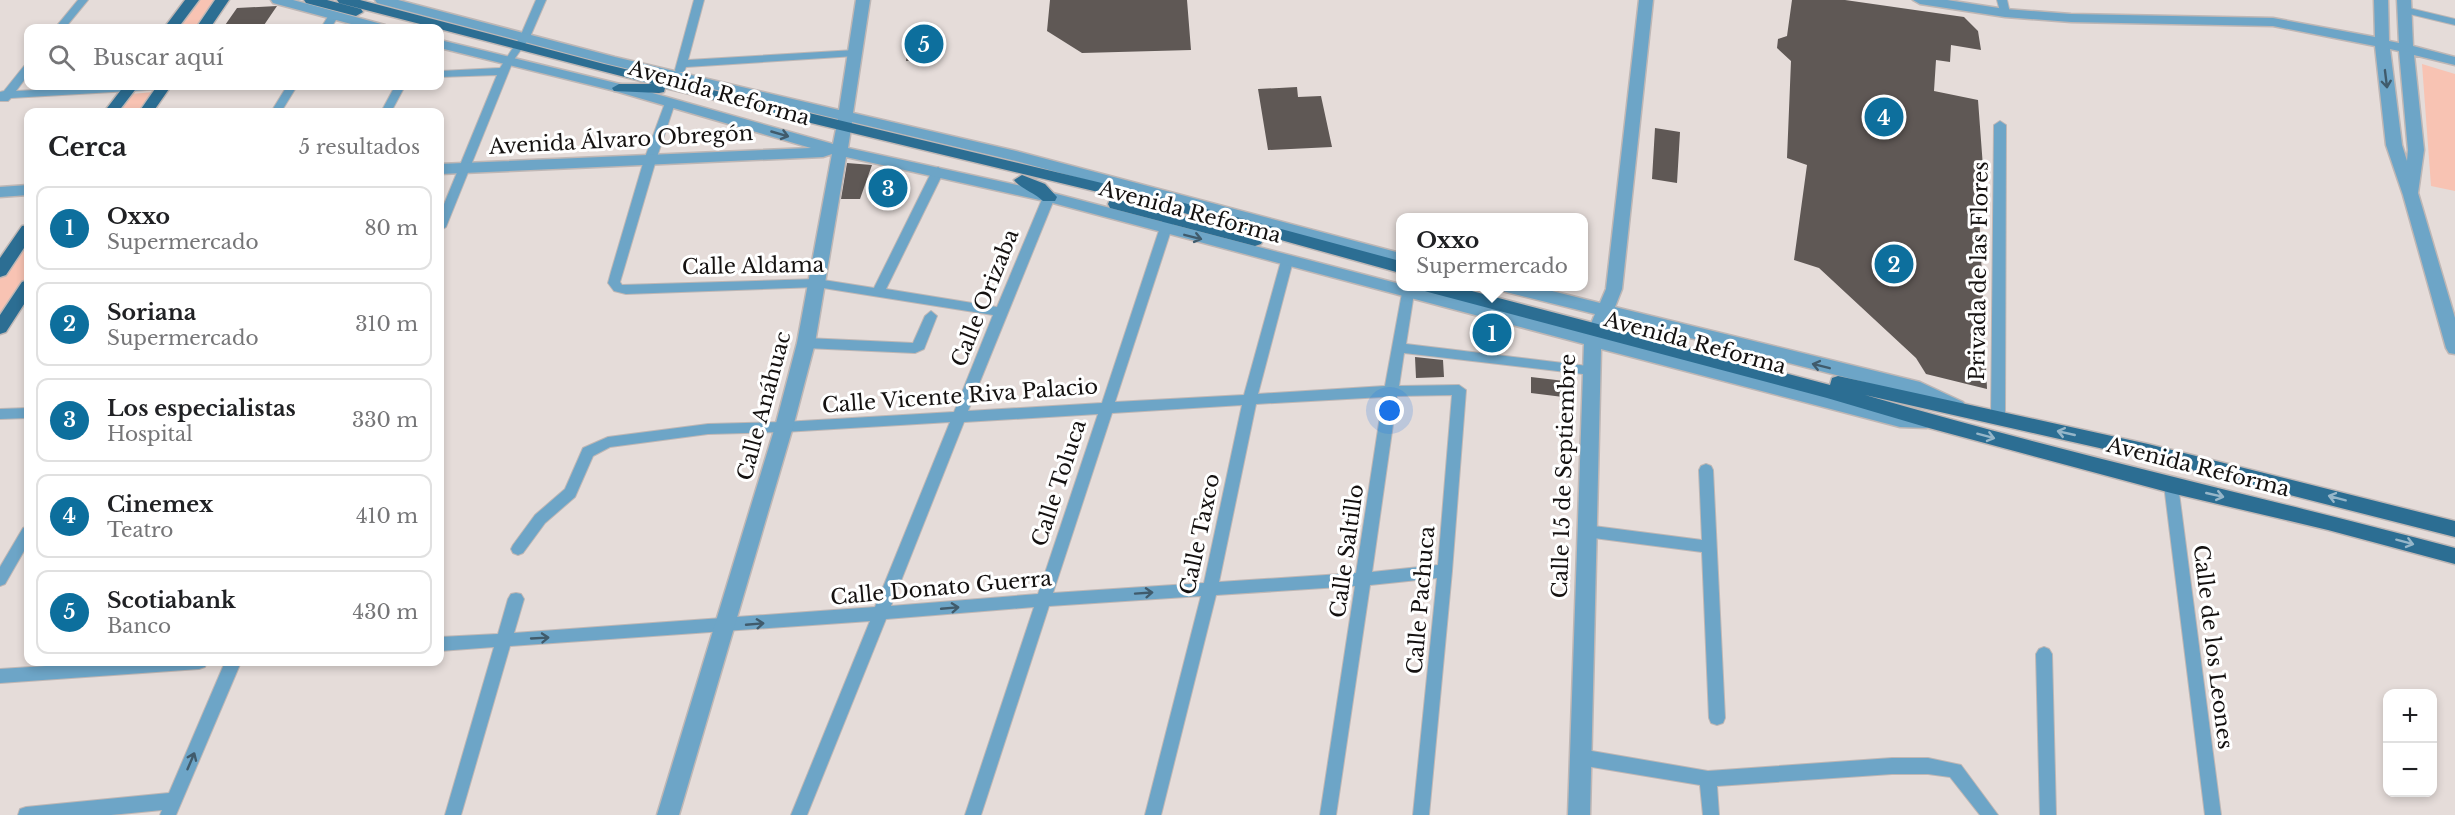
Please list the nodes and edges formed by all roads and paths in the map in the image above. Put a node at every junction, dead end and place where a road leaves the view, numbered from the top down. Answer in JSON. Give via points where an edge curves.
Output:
{"nodes":[{"id":1,"x":83,"y":0,"type":"edge"},
{"id":2,"x":192,"y":0,"type":"edge"},
{"id":3,"x":222,"y":0,"type":"edge"},
{"id":4,"x":278,"y":0,"type":"edge"},
{"id":5,"x":311,"y":0,"type":"edge"},
{"id":6,"x":344,"y":0,"type":"edge"},
{"id":7,"x":383,"y":0,"type":"edge"},
{"id":8,"x":542,"y":0,"type":"edge"},
{"id":9,"x":699,"y":0,"type":"edge"},
{"id":10,"x":863,"y":0,"type":"edge"},
{"id":11,"x":1646,"y":0,"type":"edge"},
{"id":12,"x":1920,"y":0,"type":"edge"},
{"id":13,"x":2380,"y":0,"type":"edge"},
{"id":14,"x":2404,"y":3,"type":"edge"},
{"id":15,"x":2004,"y":6,"type":"edge"},
{"id":16,"x":334,"y":15,"type":"junction"},
{"id":17,"x":2455,"y":22,"type":"edge"},
{"id":18,"x":63,"y":24,"type":"edge"},
{"id":19,"x":174,"y":24,"type":"edge"},
{"id":20,"x":206,"y":24,"type":"edge"},
{"id":21,"x":328,"y":24,"type":"edge"},
{"id":22,"x":366,"y":24,"type":"edge"},
{"id":23,"x":404,"y":24,"type":"edge"},
{"id":24,"x":419,"y":24,"type":"edge"},
{"id":25,"x":441,"y":24,"type":"edge"},
{"id":26,"x":444,"y":25,"type":"edge"},
{"id":27,"x":444,"y":32,"type":"edge"},
{"id":28,"x":444,"y":35,"type":"edge"},
{"id":29,"x":2382,"y":43,"type":"junction"},
{"id":30,"x":444,"y":45,"type":"edge"},
{"id":31,"x":2406,"y":49,"type":"junction"},
{"id":32,"x":855,"y":53,"type":"junction"},
{"id":33,"x":513,"y":54,"type":"junction"},
{"id":34,"x":614,"y":61,"type":"junction"},
{"id":35,"x":2455,"y":61,"type":"edge"},
{"id":36,"x":680,"y":69,"type":"junction"},
{"id":37,"x":24,"y":73,"type":"edge"},
{"id":38,"x":444,"y":73,"type":"edge"},
{"id":39,"x":658,"y":85,"type":"junction"},
{"id":40,"x":619,"y":88,"type":"junction"},
{"id":41,"x":95,"y":90,"type":"edge"},
{"id":42,"x":128,"y":90,"type":"edge"},
{"id":43,"x":161,"y":90,"type":"edge"},
{"id":44,"x":290,"y":90,"type":"edge"},
{"id":45,"x":398,"y":90,"type":"edge"},
{"id":46,"x":2,"y":98,"type":"edge"},
{"id":47,"x":670,"y":103,"type":"junction"},
{"id":48,"x":114,"y":108,"type":"edge"},
{"id":49,"x":149,"y":108,"type":"edge"},
{"id":50,"x":278,"y":108,"type":"edge"},
{"id":51,"x":388,"y":108,"type":"edge"},
{"id":52,"x":2000,"y":125,"type":"dead end"},
{"id":53,"x":843,"y":132,"type":"junction"},
{"id":54,"x":650,"y":160,"type":"junction"},
{"id":55,"x":463,"y":168,"type":"junction"},
{"id":56,"x":444,"y":169,"type":"edge"},
{"id":57,"x":938,"y":171,"type":"junction"},
{"id":58,"x":1022,"y":180,"type":"junction"},
{"id":59,"x":24,"y":190,"type":"edge"},
{"id":60,"x":0,"y":192,"type":"edge"},
{"id":61,"x":2411,"y":195,"type":"junction"},
{"id":62,"x":1049,"y":197,"type":"junction"},
{"id":63,"x":1170,"y":213,"type":"junction"},
{"id":64,"x":444,"y":217,"type":"edge"},
{"id":65,"x":24,"y":236,"type":"edge"},
{"id":66,"x":1396,"y":258,"type":"edge"},
{"id":67,"x":1287,"y":261,"type":"junction"},
{"id":68,"x":1396,"y":266,"type":"edge"},
{"id":69,"x":0,"y":271,"type":"edge"},
{"id":70,"x":817,"y":283,"type":"junction"},
{"id":71,"x":1396,"y":284,"type":"edge"},
{"id":72,"x":1396,"y":284,"type":"edge"},
{"id":73,"x":1404,"y":291,"type":"edge"},
{"id":74,"x":1428,"y":291,"type":"edge"},
{"id":75,"x":1449,"y":291,"type":"edge"},
{"id":76,"x":1486,"y":291,"type":"edge"},
{"id":77,"x":1518,"y":291,"type":"edge"},
{"id":78,"x":24,"y":292,"type":"edge"},
{"id":79,"x":878,"y":293,"type":"junction"},
{"id":80,"x":1001,"y":312,"type":"junction"},
{"id":81,"x":931,"y":316,"type":"dead end"},
{"id":82,"x":1599,"y":326,"type":"junction"},
{"id":83,"x":0,"y":328,"type":"edge"},
{"id":84,"x":806,"y":343,"type":"junction"},
{"id":85,"x":1398,"y":348,"type":"junction"},
{"id":86,"x":2455,"y":348,"type":"edge"},
{"id":87,"x":1591,"y":370,"type":"junction"},
{"id":88,"x":1459,"y":390,"type":"joint"},
{"id":89,"x":1391,"y":391,"type":"junction"},
{"id":90,"x":1250,"y":399,"type":"junction"},
{"id":91,"x":1106,"y":408,"type":"junction"},
{"id":92,"x":24,"y":413,"type":"edge"},
{"id":93,"x":0,"y":414,"type":"edge"},
{"id":94,"x":1998,"y":417,"type":"junction"},
{"id":95,"x":960,"y":418,"type":"junction"},
{"id":96,"x":784,"y":428,"type":"junction"},
{"id":97,"x":1706,"y":470,"type":"dead end"},
{"id":98,"x":2171,"y":485,"type":"junction"},
{"id":99,"x":2455,"y":529,"type":"edge"},
{"id":100,"x":1586,"y":531,"type":"junction"},
{"id":101,"x":24,"y":539,"type":"edge"},
{"id":102,"x":1710,"y":546,"type":"junction"},
{"id":103,"x":518,"y":549,"type":"dead end"},
{"id":104,"x":2455,"y":556,"type":"edge"},
{"id":105,"x":1445,"y":570,"type":"junction"},
{"id":106,"x":1365,"y":579,"type":"junction"},
{"id":107,"x":0,"y":580,"type":"edge"},
{"id":108,"x":1210,"y":589,"type":"junction"},
{"id":109,"x":516,"y":599,"type":"dead end"},
{"id":110,"x":1043,"y":600,"type":"junction"},
{"id":111,"x":882,"y":614,"type":"junction"},
{"id":112,"x":725,"y":626,"type":"junction"},
{"id":113,"x":504,"y":640,"type":"junction"},
{"id":114,"x":444,"y":644,"type":"edge"},
{"id":115,"x":2044,"y":654,"type":"dead end"},
{"id":116,"x":142,"y":666,"type":"edge"},
{"id":117,"x":231,"y":666,"type":"edge"},
{"id":118,"x":0,"y":676,"type":"edge"},
{"id":119,"x":1717,"y":718,"type":"dead end"},
{"id":120,"x":1580,"y":757,"type":"junction"},
{"id":121,"x":1708,"y":779,"type":"junction"},
{"id":122,"x":171,"y":808,"type":"edge"},
{"id":123,"x":26,"y":815,"type":"edge"},
{"id":124,"x":453,"y":815,"type":"edge"},
{"id":125,"x":669,"y":815,"type":"edge"},
{"id":126,"x":799,"y":815,"type":"edge"},
{"id":127,"x":973,"y":815,"type":"edge"},
{"id":128,"x":1153,"y":815,"type":"edge"},
{"id":129,"x":1328,"y":815,"type":"edge"},
{"id":130,"x":1421,"y":815,"type":"edge"},
{"id":131,"x":1579,"y":815,"type":"edge"},
{"id":132,"x":1711,"y":815,"type":"edge"},
{"id":133,"x":1990,"y":815,"type":"edge"},
{"id":134,"x":2048,"y":815,"type":"edge"},
{"id":135,"x":2213,"y":815,"type":"edge"}],
"edges":[{"from":1,"to":18,"type":"street"},
{"from":2,"to":19,"type":"main road"},
{"from":3,"to":20,"type":"main road"},
{"from":4,"to":16,"type":"street"},
{"from":5,"to":23,"type":"main road"},
{"from":6,"to":24,"type":"main road","name":"Avenida Reforma"},
{"from":7,"to":25,"type":"street","name":"Avenida Reforma"},
{"from":8,"to":33,"type":"street"},
{"from":9,"to":36,"type":"street"},
{"from":10,"to":32,"type":"street","name":"Calle Anáhuac"},
{"from":11,"to":82,"type":"street","name":"Calle 15 de Septiembre","via":[[1614,289]]},
{"from":12,"to":15,"type":"street"},
{"from":13,"to":29,"type":"street"},
{"from":14,"to":17,"type":"street"},
{"from":14,"to":31,"type":"street"},
{"from":15,"to":29,"type":"street","via":[[2128,21],[2256,21]]},
{"from":16,"to":21,"type":"street"},
{"from":16,"to":22,"type":"street"},
{"from":26,"to":33,"type":"street","name":"Avenida Reforma"},
{"from":27,"to":33,"type":"main road","name":"Avenida Reforma"},
{"from":28,"to":33,"type":"main road","name":"Avenida Reforma"},
{"from":29,"to":31,"type":"street"},
{"from":29,"to":61,"type":"street","one_way":true,"via":[[2394,145]]},
{"from":30,"to":33,"type":"street","name":"Avenida Reforma"},
{"from":31,"to":35,"type":"street"},
{"from":31,"to":61,"type":"street","via":[[2416,150]]},
{"from":32,"to":36,"type":"street"},
{"from":32,"to":53,"type":"street","name":"Calle Anáhuac"},
{"from":33,"to":34,"type":"street","name":"Avenida Reforma"},
{"from":33,"to":38,"type":"street"},
{"from":33,"to":39,"type":"main road","name":"Avenida Reforma"},
{"from":33,"to":40,"type":"street","name":"Avenida Reforma"},
{"from":33,"to":55,"type":"street"},
{"from":34,"to":36,"type":"street","name":"Avenida Reforma"},
{"from":34,"to":39,"type":"main road"},
{"from":36,"to":53,"type":"street","name":"Avenida Reforma"},
{"from":37,"to":46,"type":"street"},
{"from":39,"to":40,"type":"main road"},
{"from":39,"to":53,"type":"main road","name":"Avenida Reforma"},
{"from":40,"to":47,"type":"street","name":"Avenida Reforma"},
{"from":41,"to":46,"type":"street"},
{"from":42,"to":48,"type":"main road"},
{"from":43,"to":49,"type":"main road"},
{"from":44,"to":50,"type":"street"},
{"from":45,"to":51,"type":"street"},
{"from":47,"to":53,"type":"street","name":"Avenida Reforma","one_way":true},
{"from":47,"to":54,"type":"street"},
{"from":52,"to":94,"type":"street","name":"Privada de las Flores"},
{"from":53,"to":54,"type":"street","name":"Avenida Álvaro Obregón"},
{"from":53,"to":57,"type":"street","name":"Avenida Reforma"},
{"from":53,"to":58,"type":"main road","name":"Avenida Reforma"},
{"from":53,"to":63,"type":"main road","name":"Avenida Reforma"},
{"from":53,"to":70,"type":"street","name":"Calle Anáhuac"},
{"from":54,"to":55,"type":"street","name":"Avenida Álvaro Obregón"},
{"from":54,"to":70,"type":"street","name":"Calle Aldama","via":[[614,283],[618,288]]},
{"from":55,"to":56,"type":"street","name":"Avenida Álvaro Obregón"},
{"from":55,"to":64,"type":"street"},
{"from":57,"to":62,"type":"street","name":"Avenida Reforma"},
{"from":57,"to":79,"type":"street"},
{"from":58,"to":62,"type":"main road"},
{"from":58,"to":63,"type":"main road","name":"Avenida Reforma"},
{"from":59,"to":60,"type":"street"},
{"from":61,"to":86,"type":"street"},
{"from":62,"to":63,"type":"street","name":"Avenida Reforma"},
{"from":62,"to":80,"type":"street","name":"Calle Orizaba"},
{"from":63,"to":66,"type":"street","name":"Avenida Reforma"},
{"from":63,"to":67,"type":"street","name":"Avenida Reforma","one_way":true},
{"from":63,"to":68,"type":"main road","name":"Avenida Reforma"},
{"from":63,"to":71,"type":"main road","name":"Avenida Reforma"},
{"from":63,"to":91,"type":"street","name":"Calle Toluca"},
{"from":65,"to":69,"type":"main road"},
{"from":67,"to":72,"type":"street","name":"Avenida Reforma"},
{"from":67,"to":90,"type":"street","name":"Calle Taxco"},
{"from":70,"to":79,"type":"street","name":"Calle Aldama"},
{"from":70,"to":84,"type":"street","name":"Calle Anáhuac"},
{"from":73,"to":85,"type":"street","name":"Calle Saltillo"},
{"from":74,"to":82,"type":"street","name":"Avenida Reforma"},
{"from":75,"to":82,"type":"main road","name":"Avenida Reforma"},
{"from":76,"to":82,"type":"main road","name":"Avenida Reforma"},
{"from":77,"to":82,"type":"street","name":"Avenida Reforma"},
{"from":78,"to":83,"type":"main road"},
{"from":79,"to":80,"type":"street","name":"Calle Aldama"},
{"from":80,"to":95,"type":"street","name":"Calle Orizaba"},
{"from":81,"to":84,"type":"street","via":[[915,348]]},
{"from":82,"to":87,"type":"street","name":"Calle 15 de Septiembre"},
{"from":94,"to":82,"type":"main road","name":"Avenida Reforma","one_way":true},
{"from":82,"to":98,"type":"main road","name":"Avenida Reforma","one_way":true,"via":[[1929,421]]},
{"from":84,"to":96,"type":"street","name":"Calle Anáhuac"},
{"from":85,"to":87,"type":"street"},
{"from":85,"to":89,"type":"street","name":"Calle Saltillo"},
{"from":87,"to":100,"type":"street","name":"Calle 15 de Septiembre"},
{"from":88,"to":89,"type":"street","name":"Calle Vicente Riva Palacio"},
{"from":88,"to":105,"type":"street","name":"Calle Pachuca"},
{"from":89,"to":90,"type":"street","name":"Calle Vicente Riva Palacio"},
{"from":89,"to":106,"type":"street","name":"Calle Saltillo"},
{"from":90,"to":91,"type":"street","name":"Calle Vicente Riva Palacio"},
{"from":90,"to":108,"type":"street","name":"Calle Taxco"},
{"from":91,"to":95,"type":"street","name":"Calle Vicente Riva Palacio"},
{"from":91,"to":110,"type":"street","name":"Calle Toluca"},
{"from":92,"to":93,"type":"street"},
{"from":99,"to":94,"type":"main road","name":"Avenida Reforma","one_way":true},
{"from":95,"to":96,"type":"street","name":"Calle Vicente Riva Palacio"},
{"from":95,"to":111,"type":"street","name":"Calle Orizaba"},
{"from":96,"to":103,"type":"street","name":"Calle Vicente Riva Palacio","via":[[708,429],[608,442],[588,452],[570,493],[540,519]]},
{"from":96,"to":112,"type":"street","name":"Calle Anáhuac"},
{"from":97,"to":102,"type":"street"},
{"from":98,"to":104,"type":"main road","name":"Avenida Reforma","one_way":true},
{"from":98,"to":135,"type":"street","name":"Calle de los Leones"},
{"from":100,"to":102,"type":"street"},
{"from":100,"to":120,"type":"street","name":"Calle 15 de Septiembre"},
{"from":101,"to":107,"type":"street"},
{"from":102,"to":119,"type":"street"},
{"from":105,"to":106,"type":"street","name":"Calle Donato Guerra"},
{"from":105,"to":130,"type":"street","name":"Calle Pachuca"},
{"from":106,"to":108,"type":"street","name":"Calle Donato Guerra"},
{"from":106,"to":129,"type":"street","name":"Calle Saltillo"},
{"from":110,"to":108,"type":"street","name":"Calle Donato Guerra","one_way":true},
{"from":108,"to":128,"type":"street","name":"Calle Taxco"},
{"from":109,"to":113,"type":"street"},
{"from":111,"to":110,"type":"street","name":"Calle Donato Guerra","one_way":true},
{"from":110,"to":127,"type":"street","name":"Calle Toluca"},
{"from":112,"to":111,"type":"street","name":"Calle Donato Guerra","one_way":true},
{"from":111,"to":126,"type":"street","name":"Calle Orizaba"},
{"from":113,"to":112,"type":"street","name":"Calle Donato Guerra","one_way":true},
{"from":112,"to":125,"type":"street","name":"Calle Anáhuac"},
{"from":113,"to":114,"type":"street","name":"Calle Donato Guerra"},
{"from":113,"to":124,"type":"street"},
{"from":115,"to":134,"type":"street"},
{"from":116,"to":118,"type":"street"},
{"from":122,"to":117,"type":"street","one_way":true},
{"from":120,"to":121,"type":"street"},
{"from":120,"to":131,"type":"street","name":"Calle 15 de Septiembre"},
{"from":121,"to":132,"type":"street"},
{"from":121,"to":133,"type":"street","via":[[1928,766],[1955,770]]},
{"from":122,"to":123,"type":"street"}]}
